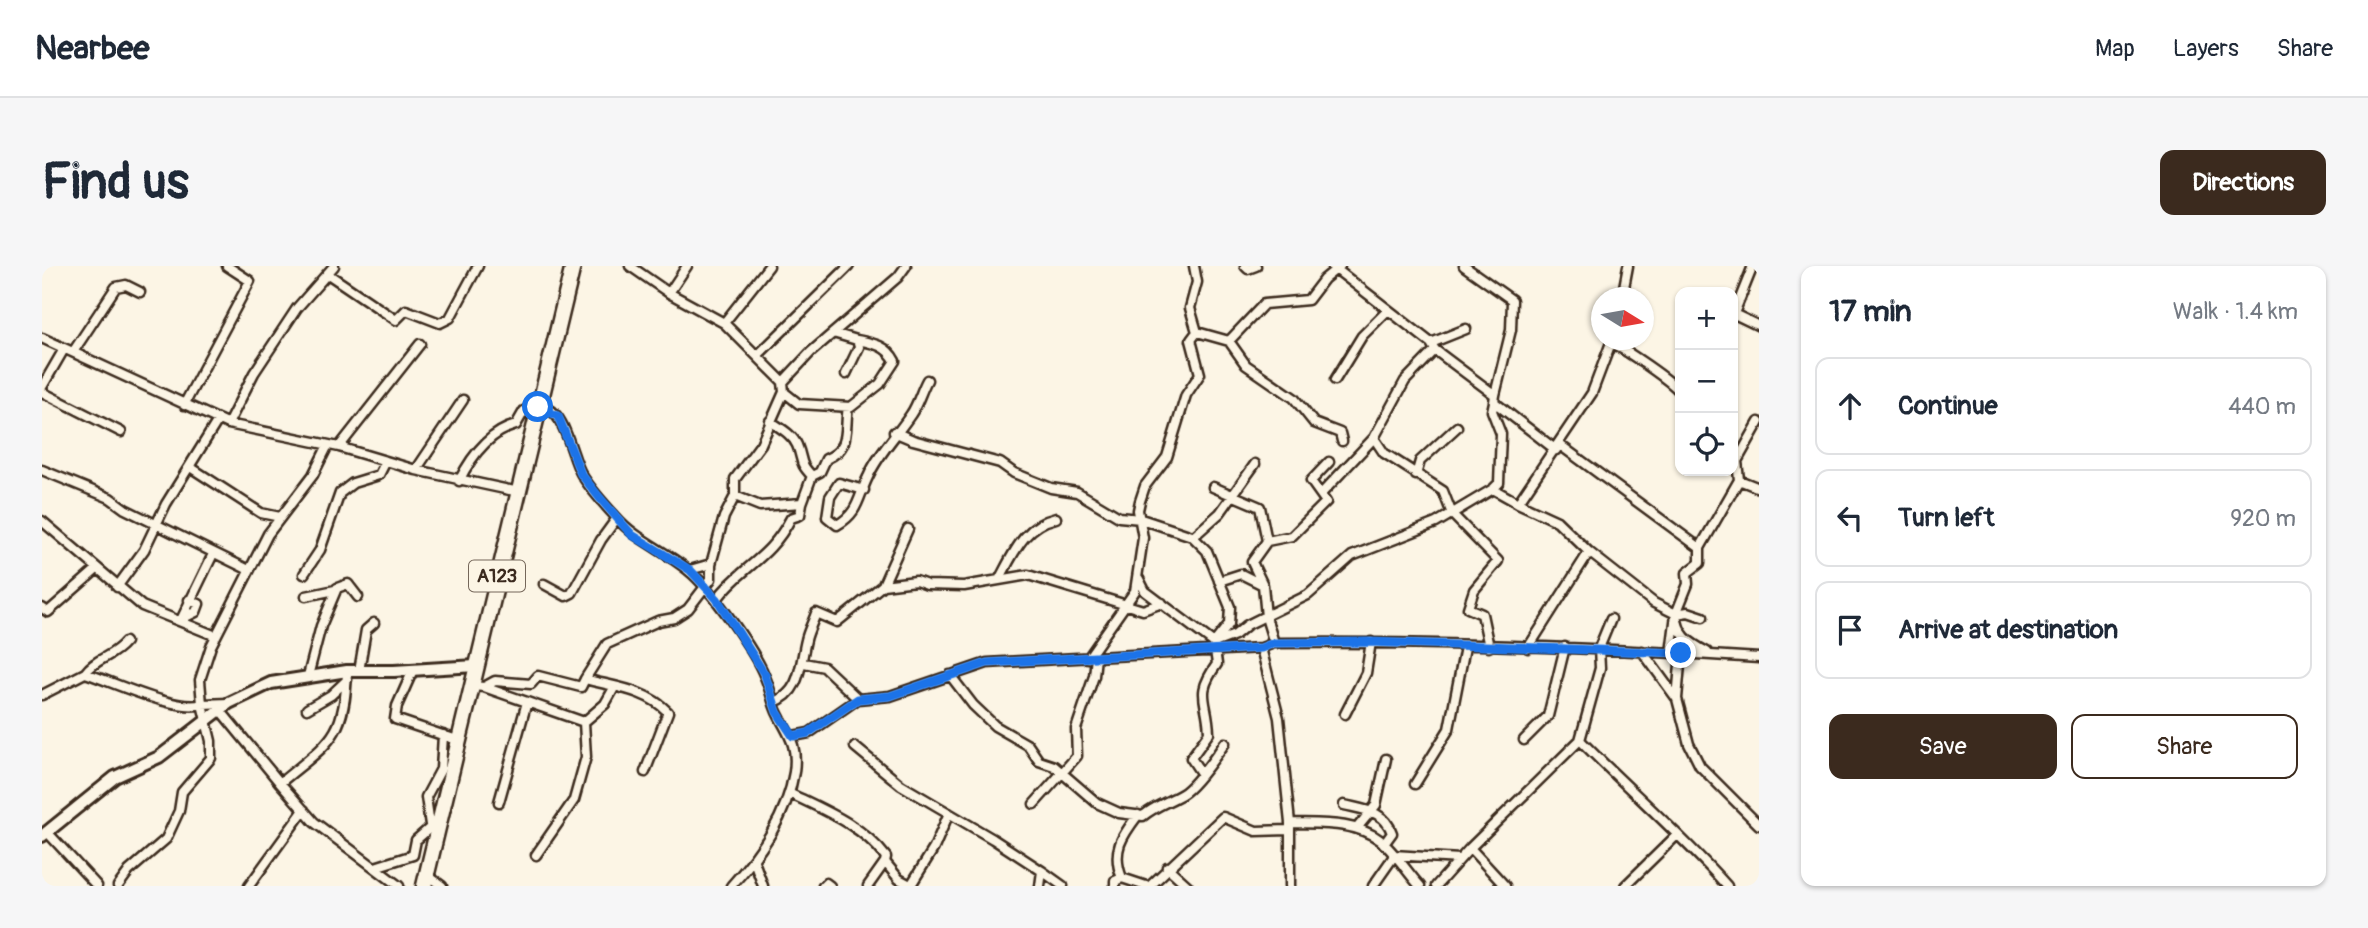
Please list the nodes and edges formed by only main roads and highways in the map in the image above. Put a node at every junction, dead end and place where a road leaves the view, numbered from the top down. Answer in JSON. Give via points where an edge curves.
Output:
{"nodes":[{"id":1,"x":573,"y":266,"type":"edge"},
{"id":2,"x":426,"y":881,"type":"edge"}],
"edges":[{"from":1,"to":2,"type":"highway","number":"A123","via":[[476,666],[479,686],[434,827]]}]}
